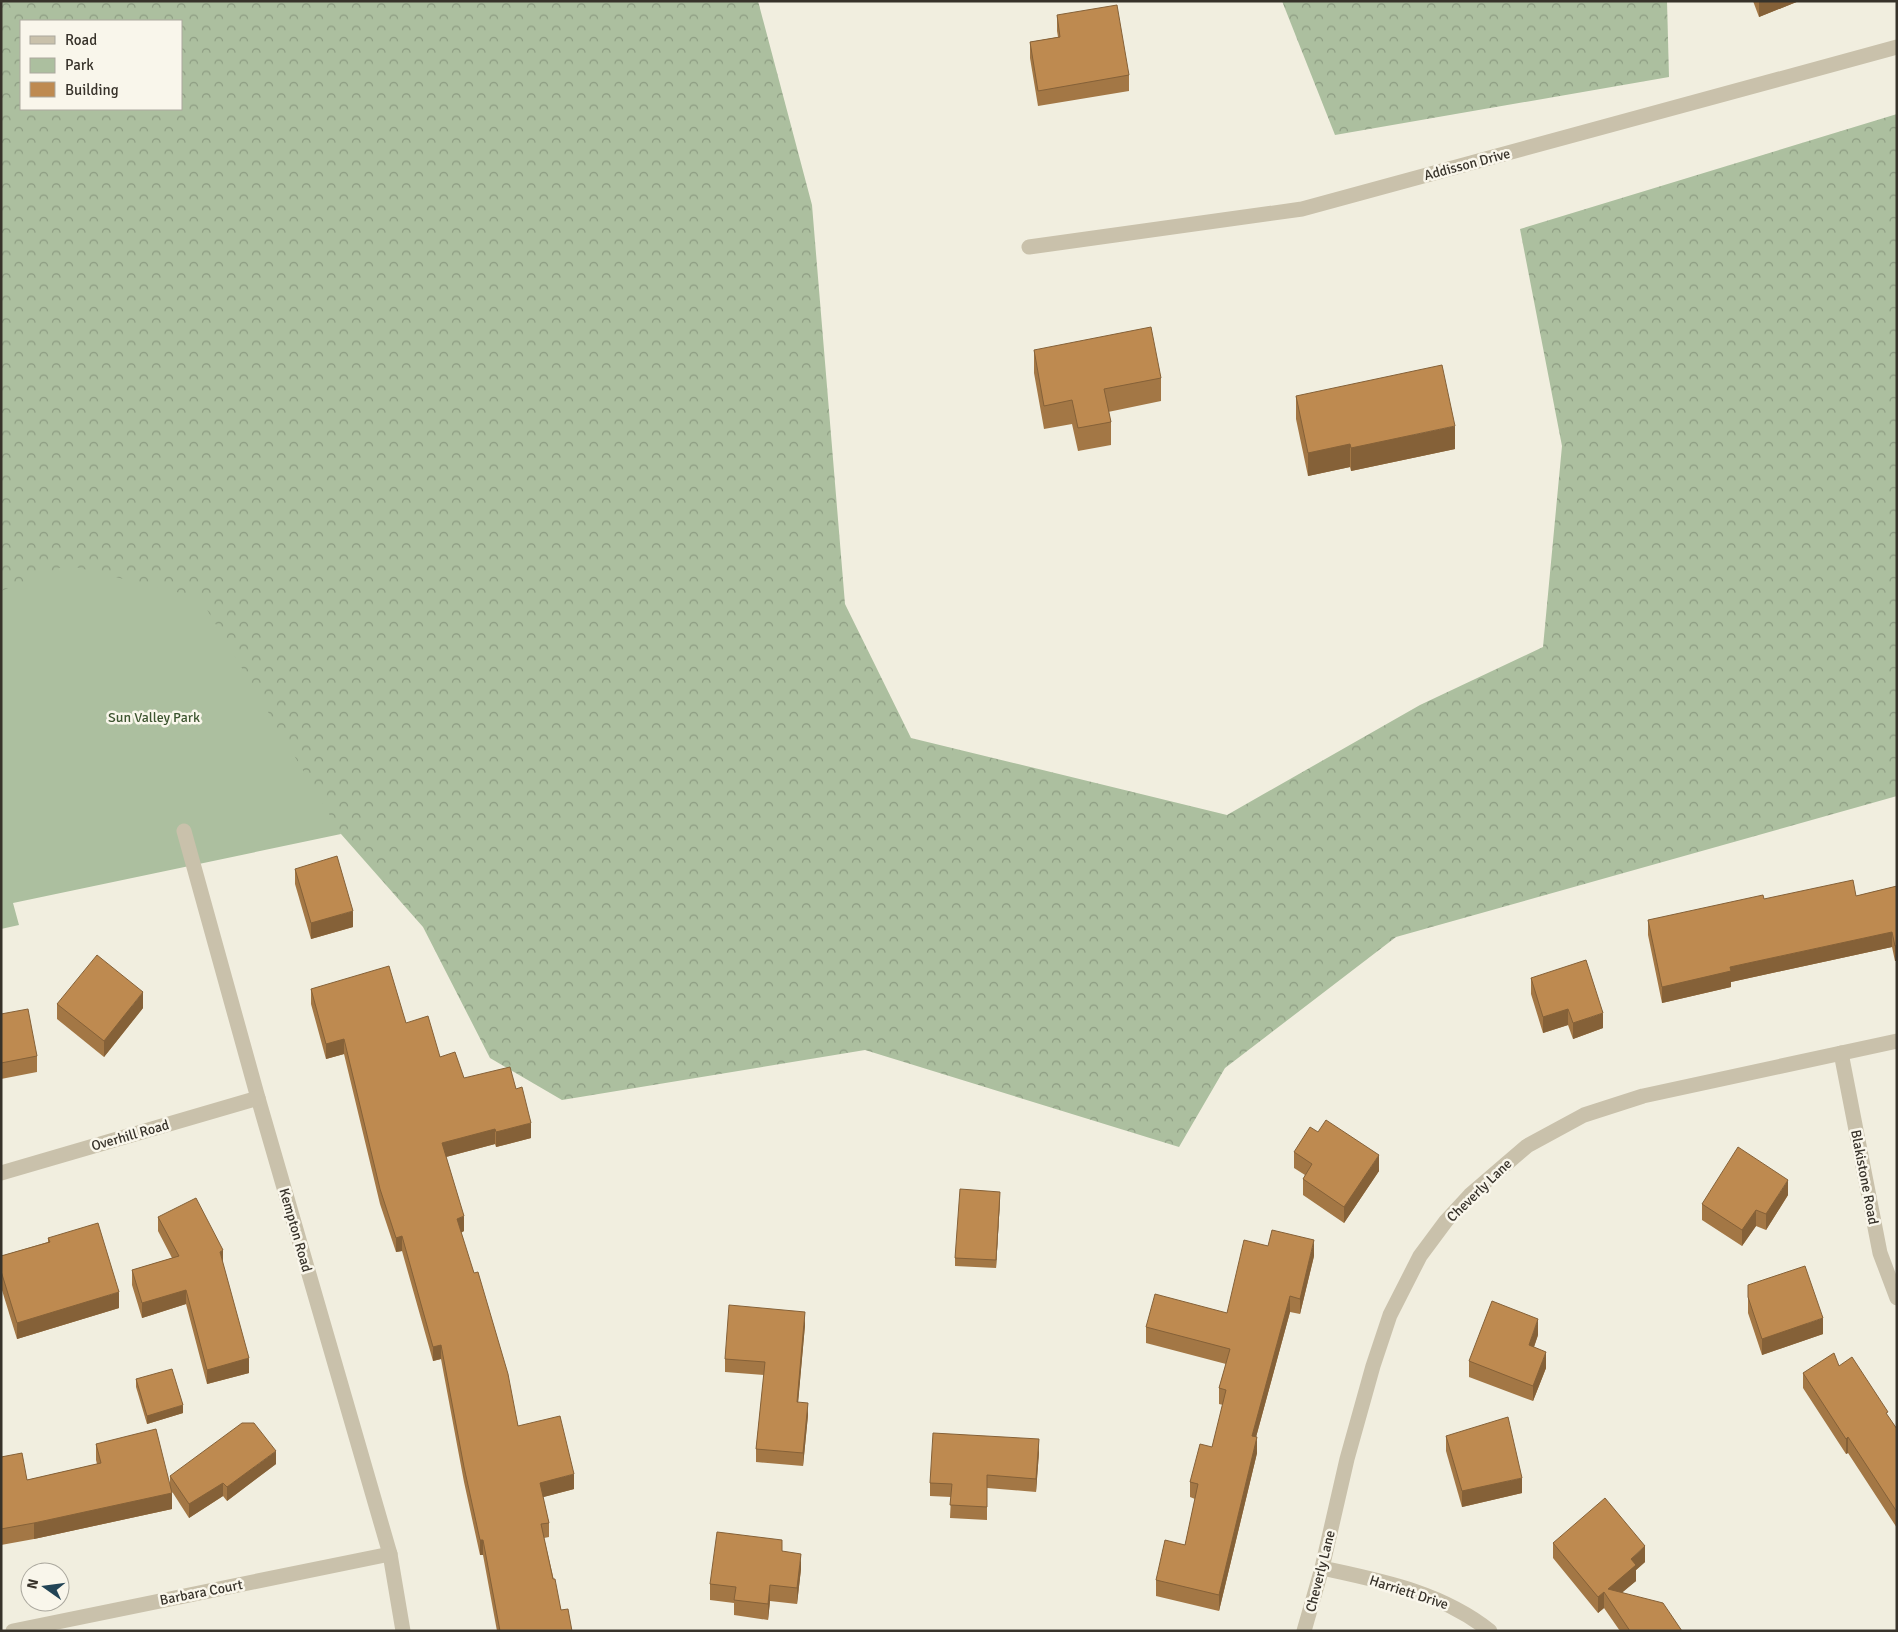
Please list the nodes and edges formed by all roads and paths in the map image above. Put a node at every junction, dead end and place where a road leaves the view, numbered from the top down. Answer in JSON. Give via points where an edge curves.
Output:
{"nodes":[{"id":1,"x":1897,"y":46,"type":"edge"},
{"id":2,"x":1029,"y":247,"type":"dead end"},
{"id":3,"x":184,"y":831,"type":"dead end"},
{"id":4,"x":1897,"y":1041,"type":"edge"},
{"id":5,"x":1841,"y":1053,"type":"junction"},
{"id":6,"x":258,"y":1098,"type":"junction"},
{"id":7,"x":1,"y":1173,"type":"edge"},
{"id":8,"x":1897,"y":1298,"type":"edge"},
{"id":9,"x":390,"y":1554,"type":"junction"},
{"id":10,"x":1322,"y":1568,"type":"junction"},
{"id":11,"x":13,"y":1631,"type":"edge"},
{"id":12,"x":403,"y":1631,"type":"edge"},
{"id":13,"x":1304,"y":1631,"type":"edge"},
{"id":14,"x":1490,"y":1631,"type":"edge"}],
"edges":[{"from":1,"to":2,"type":"street","name":"Addisson Drive","via":[[1302,208]]},
{"from":3,"to":6,"type":"street","name":"Kempton Road"},
{"from":4,"to":5,"type":"street","name":"Cheverly Lane"},
{"from":5,"to":8,"type":"street","name":"Blakistone Road","via":[[1880,1253]]},
{"from":5,"to":10,"type":"street","name":"Cheverly Lane","via":[[1644,1096],[1584,1114],[1527,1146],[1470,1195],[1420,1256],[1390,1315],[1347,1459]]},
{"from":6,"to":7,"type":"street","name":"Overhill Road"},
{"from":6,"to":9,"type":"street","name":"Kempton Road"},
{"from":9,"to":11,"type":"street","name":"Barbara Court"},
{"from":9,"to":12,"type":"street","name":"Kempton Road"},
{"from":10,"to":13,"type":"street","name":"Cheverly Lane"},
{"from":10,"to":14,"type":"street","name":"Harriett Drive","via":[[1383,1581],[1437,1598],[1472,1616]]}]}
